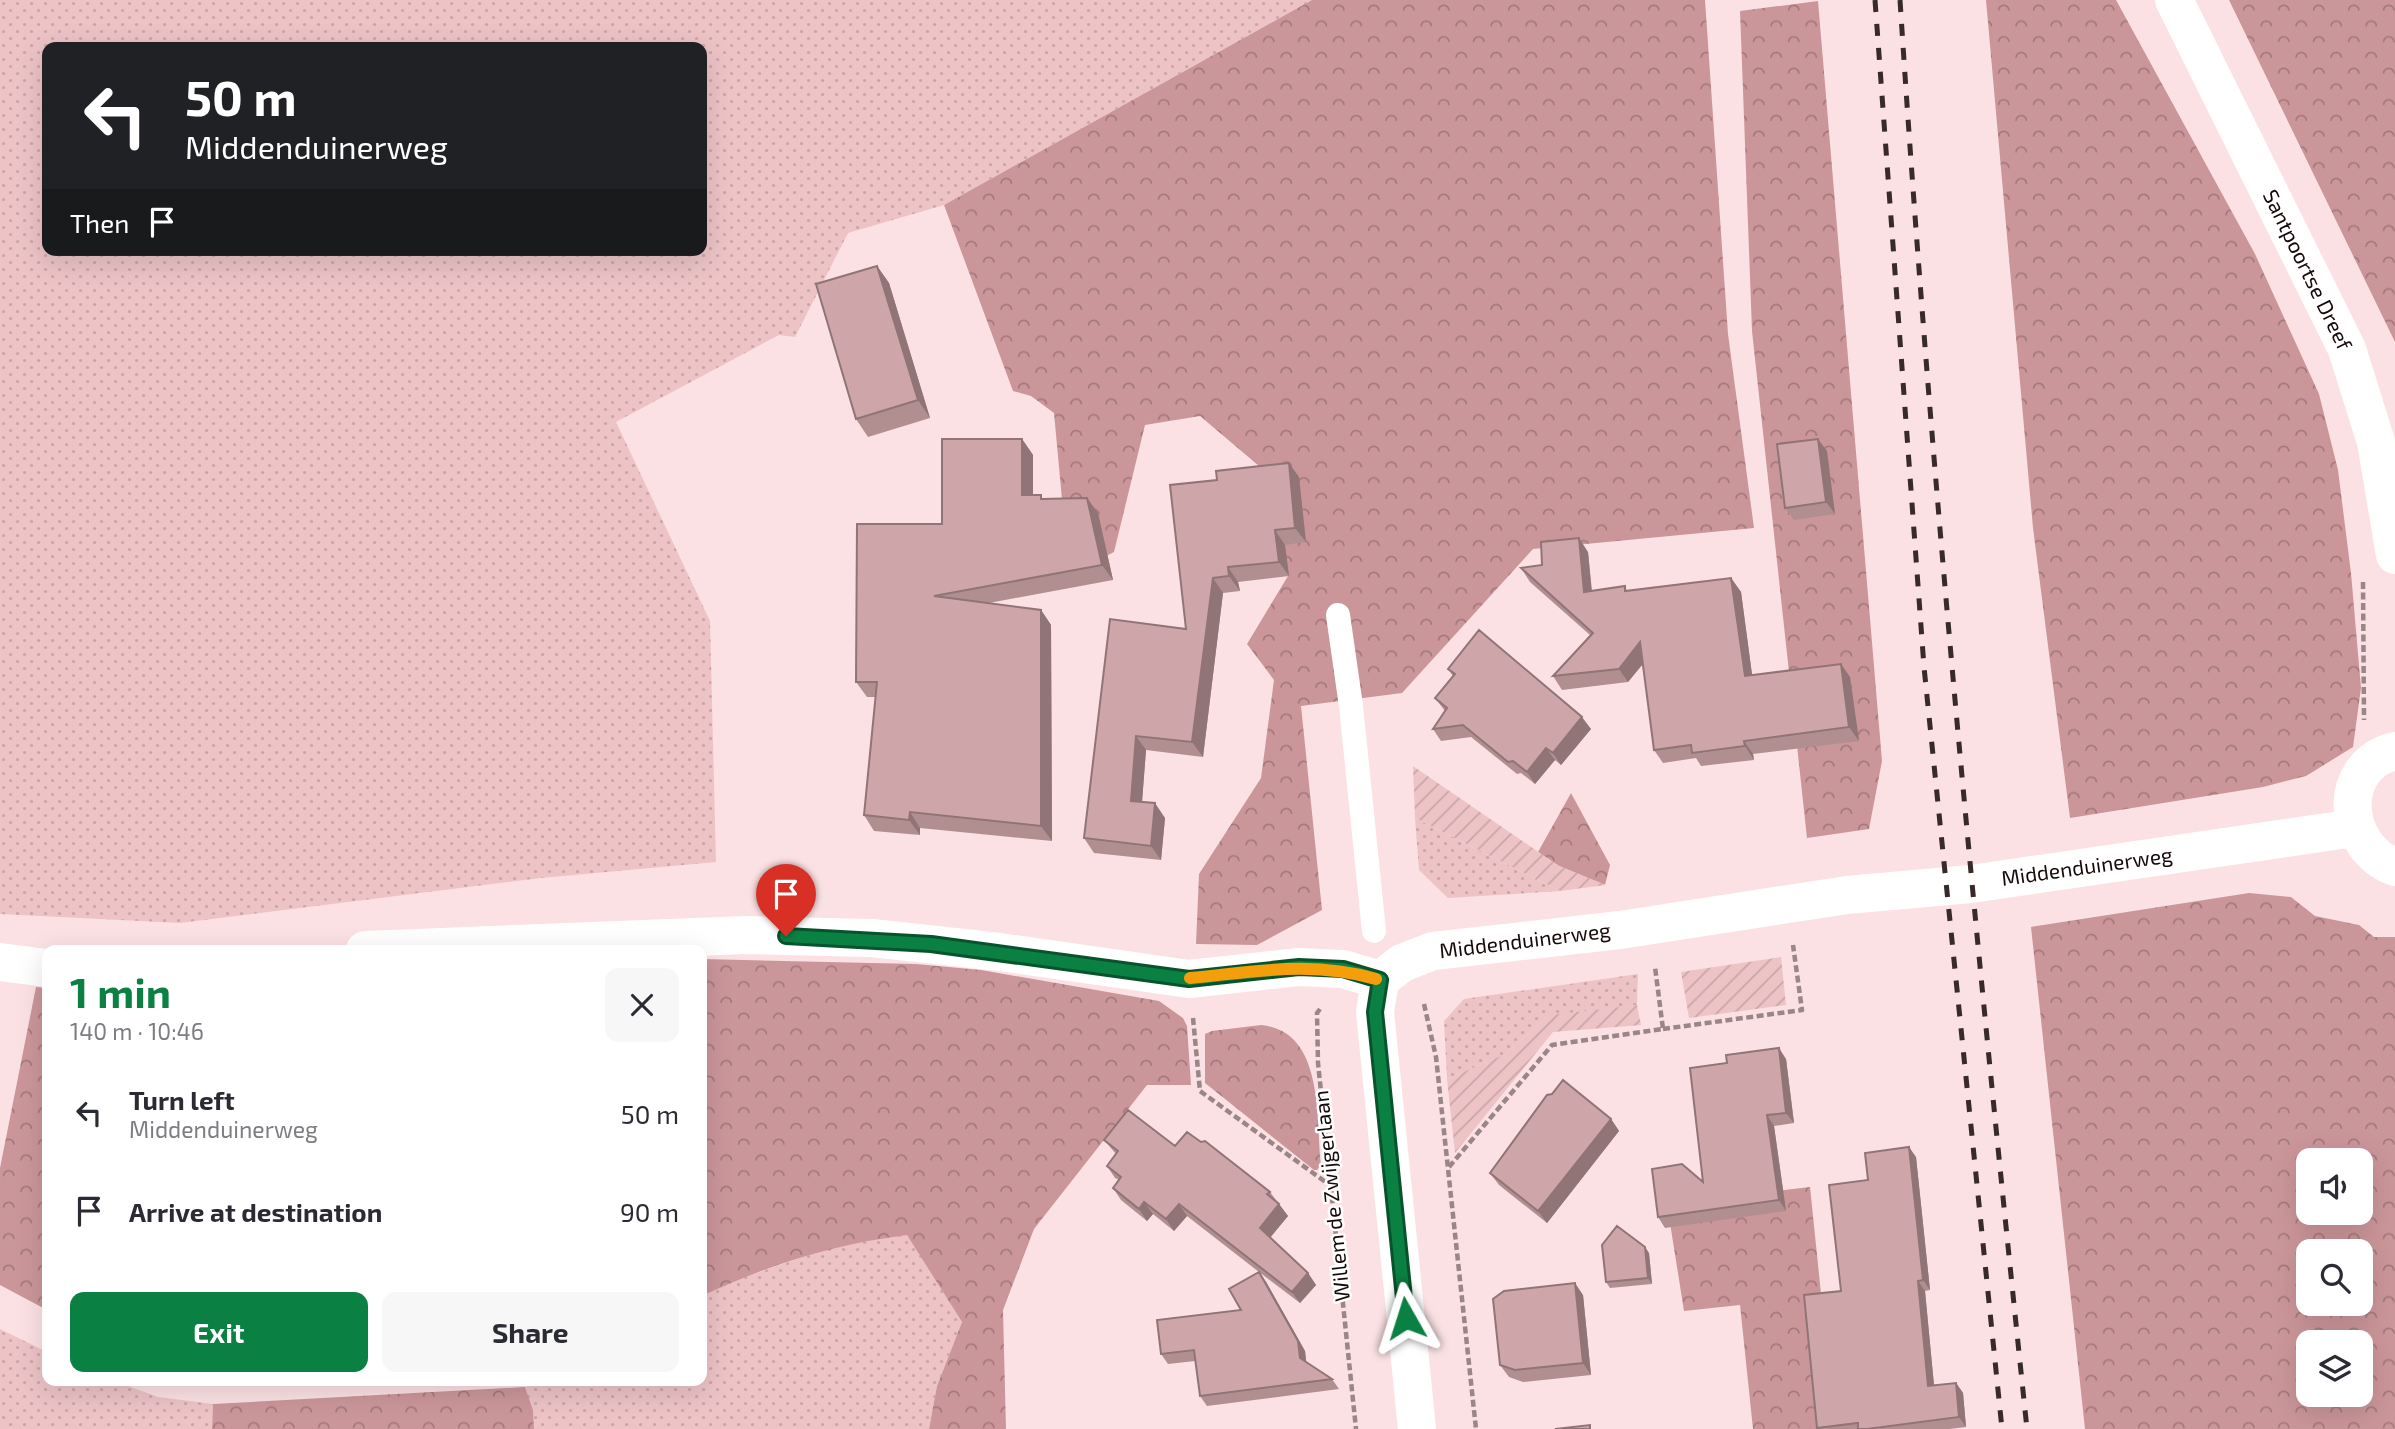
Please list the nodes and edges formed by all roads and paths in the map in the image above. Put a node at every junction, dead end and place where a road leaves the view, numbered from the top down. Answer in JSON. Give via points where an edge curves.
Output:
{"nodes":[{"id":1,"x":2174,"y":0,"type":"edge"},
{"id":2,"x":2395,"y":555,"type":"edge"},
{"id":3,"x":2363,"y":578,"type":"dead end"},
{"id":4,"x":1338,"y":615,"type":"dead end"},
{"id":5,"x":2380,"y":761,"type":"edge"},
{"id":6,"x":2355,"y":828,"type":"junction"},
{"id":7,"x":2395,"y":867,"type":"edge"},
{"id":8,"x":1374,"y":931,"type":"dead end"},
{"id":9,"x":1792,"y":936,"type":"dead end"},
{"id":10,"x":492,"y":945,"type":"edge"},
{"id":11,"x":1653,"y":954,"type":"dead end"},
{"id":12,"x":0,"y":962,"type":"edge"},
{"id":13,"x":42,"y":967,"type":"edge"},
{"id":14,"x":1343,"y":969,"type":"junction"},
{"id":15,"x":1189,"y":979,"type":"junction"},
{"id":16,"x":1380,"y":980,"type":"junction"},
{"id":17,"x":1424,"y":1004,"type":"dead end"},
{"id":18,"x":1663,"y":1029,"type":"junction"},
{"id":19,"x":1448,"y":1168,"type":"junction"},
{"id":20,"x":1331,"y":1186,"type":"junction"},
{"id":21,"x":1356,"y":1429,"type":"edge"},
{"id":22,"x":1417,"y":1429,"type":"edge"},
{"id":23,"x":1476,"y":1429,"type":"edge"}],
"edges":[{"from":1,"to":2,"type":"street","name":"Santpoortse Dreef","via":[[2347,349],[2376,442]]},
{"from":3,"to":5,"type":"path"},
{"from":4,"to":8,"type":"lane"},
{"from":5,"to":6,"type":"street","via":[[2355,789],[2351,808]]},
{"from":6,"to":7,"type":"street","via":[[2365,847],[2381,862]]},
{"from":6,"to":16,"type":"street","name":"Middenduinerweg","via":[[1971,884],[1847,895],[1620,930],[1433,951],[1402,963]]},
{"from":9,"to":18,"type":"path","via":[[1802,1010]]},
{"from":10,"to":15,"type":"street","via":[[746,935],[859,938]]},
{"from":11,"to":18,"type":"path"},
{"from":12,"to":13,"type":"street"},
{"from":14,"to":15,"type":"street","via":[[1299,967]]},
{"from":14,"to":16,"type":"street"},
{"from":14,"to":20,"type":"path","name":"Willem de Zwijgerlaan","via":[[1317,1013]]},
{"from":15,"to":20,"type":"path","via":[[1200,1091]]},
{"from":16,"to":22,"type":"street","via":[[1375,1012]]},
{"from":17,"to":19,"type":"path","via":[[1436,1057]]},
{"from":18,"to":19,"type":"path","via":[[1552,1045]]},
{"from":19,"to":23,"type":"path"},
{"from":20,"to":21,"type":"path","name":"Willem de Zwijgerlaan"}]}
